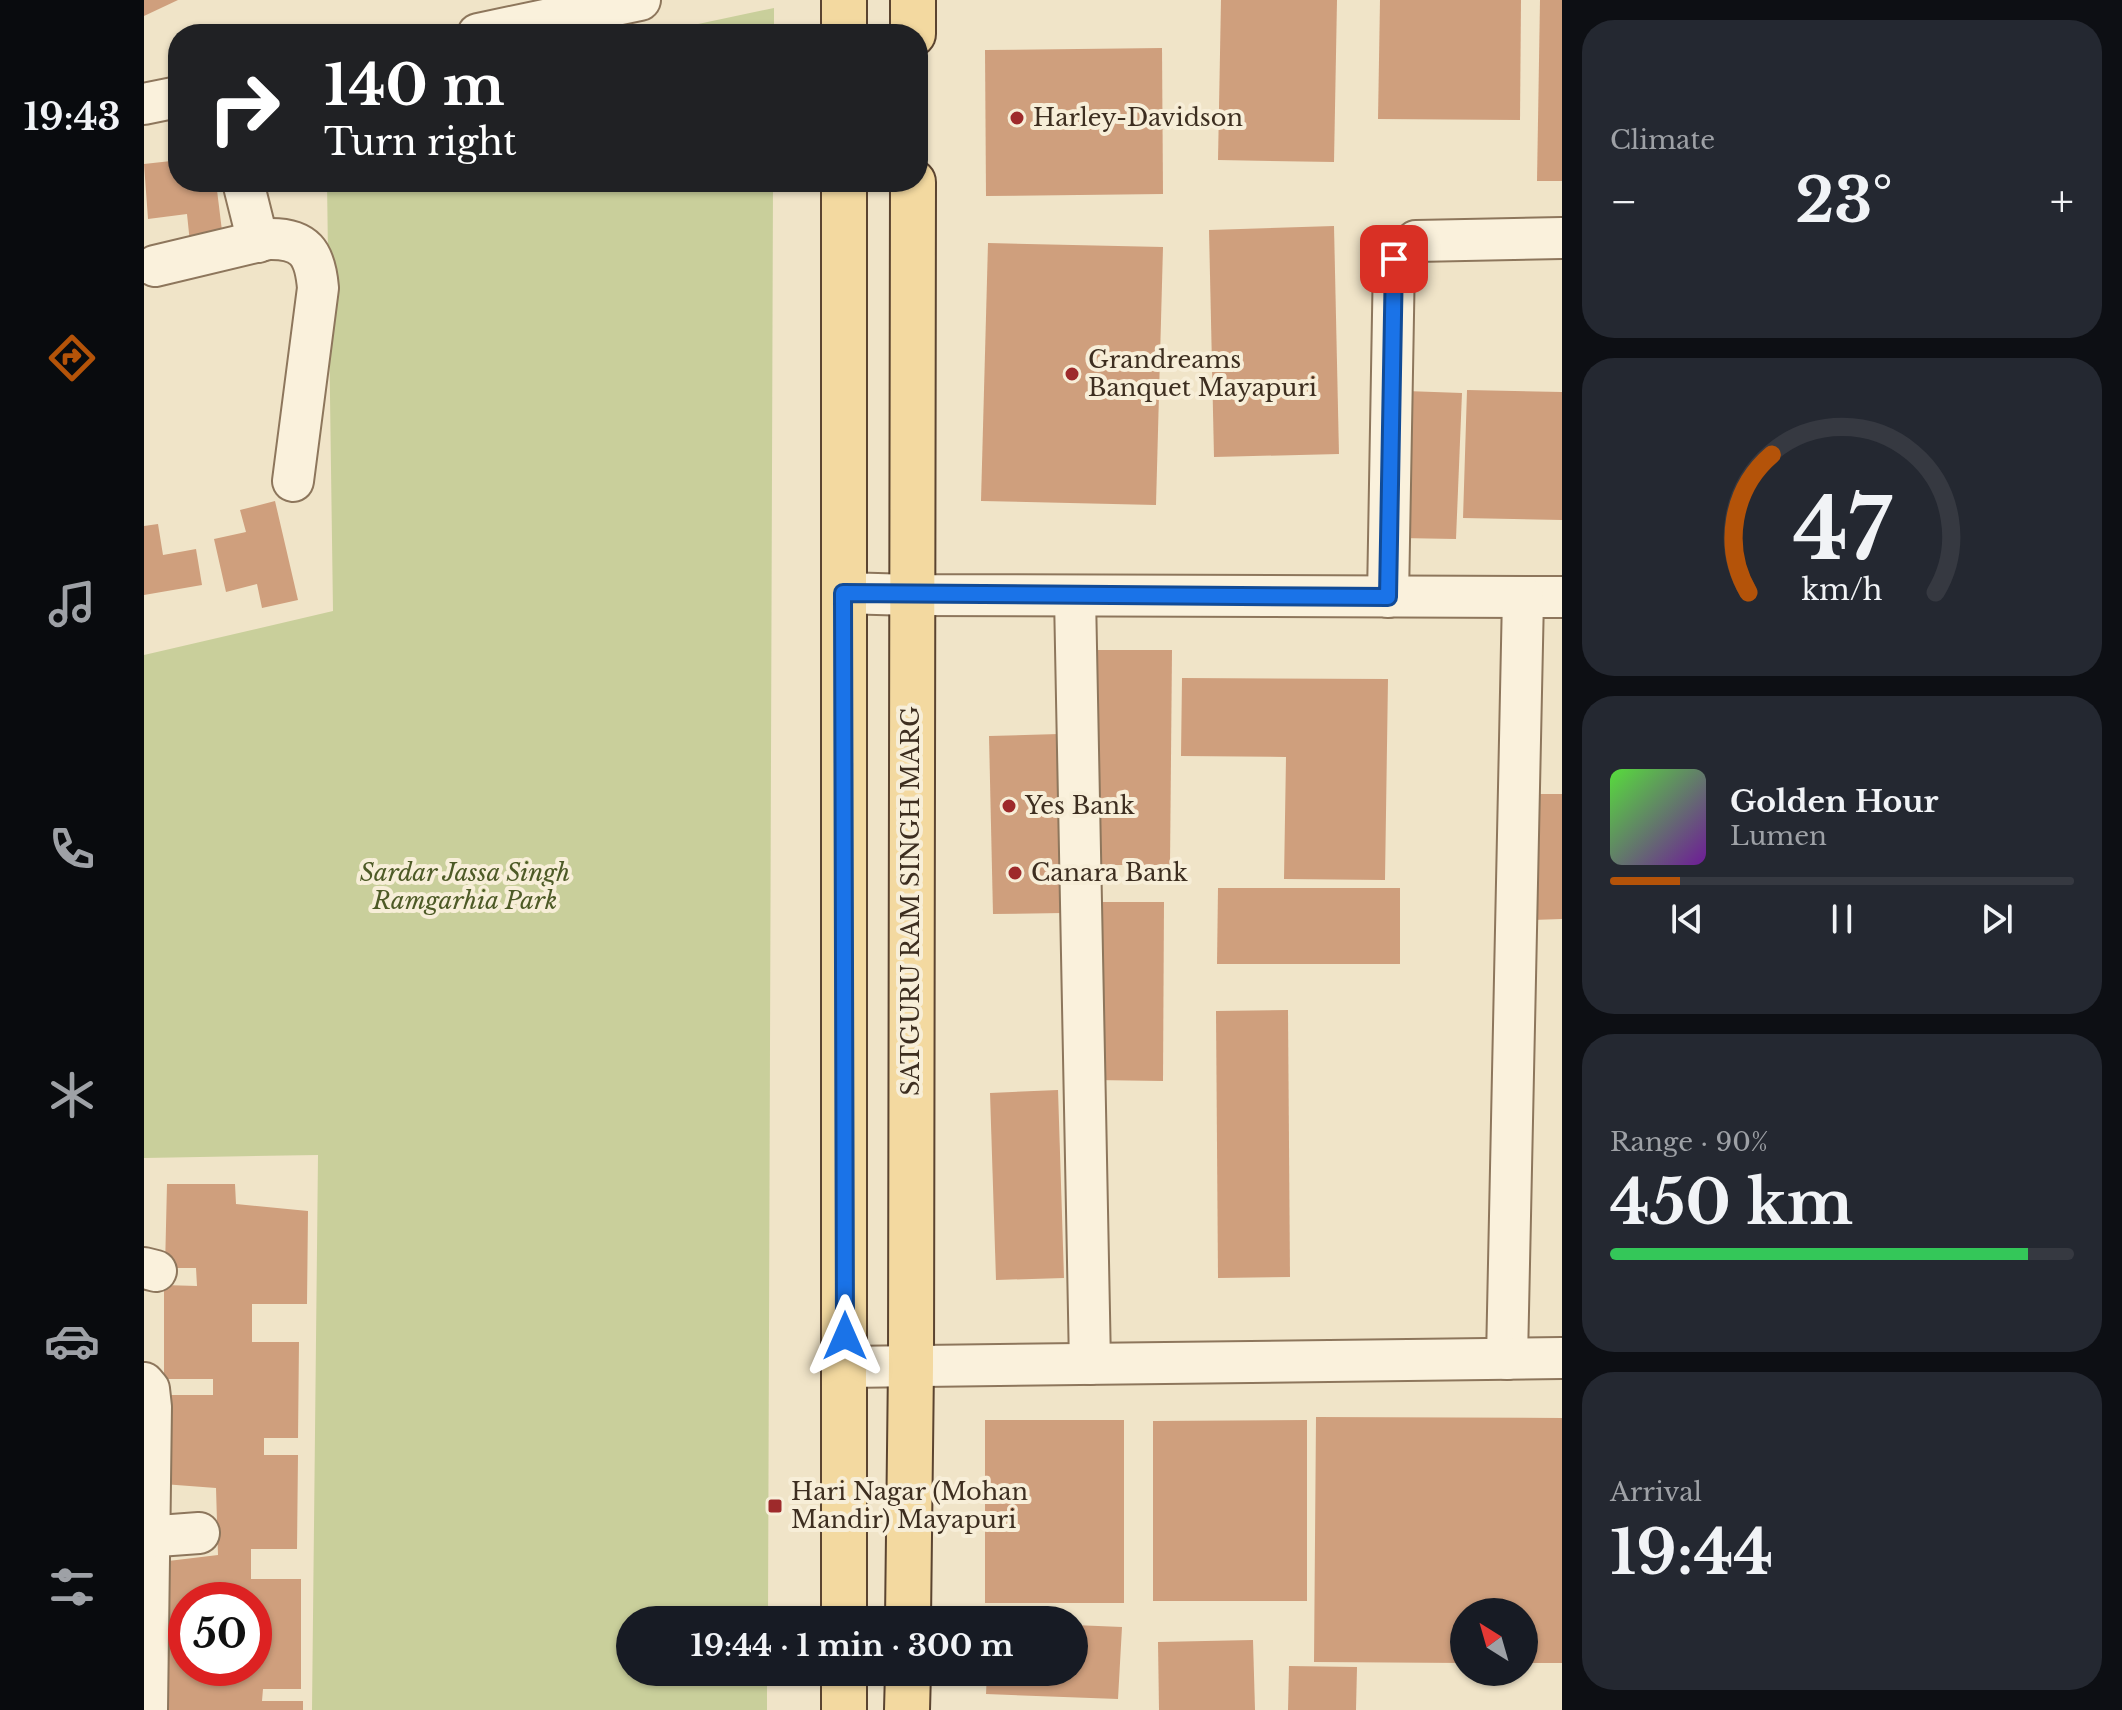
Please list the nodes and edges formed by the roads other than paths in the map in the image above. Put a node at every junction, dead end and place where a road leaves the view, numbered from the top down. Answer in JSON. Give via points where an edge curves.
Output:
{"nodes":[{"id":1,"x":640,"y":0,"type":"edge"},
{"id":2,"x":844,"y":0,"type":"edge"},
{"id":3,"x":913,"y":0,"type":"edge"},
{"id":4,"x":526,"y":24,"type":"edge"},
{"id":5,"x":844,"y":24,"type":"edge"},
{"id":6,"x":913,"y":24,"type":"edge"},
{"id":7,"x":168,"y":99,"type":"edge"},
{"id":8,"x":144,"y":104,"type":"edge"},
{"id":9,"x":246,"y":192,"type":"edge"},
{"id":10,"x":844,"y":192,"type":"edge"},
{"id":11,"x":913,"y":192,"type":"edge"},
{"id":12,"x":1562,"y":238,"type":"edge"},
{"id":13,"x":258,"y":242,"type":"junction"},
{"id":14,"x":155,"y":266,"type":"dead end"},
{"id":15,"x":293,"y":481,"type":"dead end"},
{"id":16,"x":843,"y":593,"type":"junction"},
{"id":17,"x":911,"y":595,"type":"junction"},
{"id":18,"x":1075,"y":596,"type":"junction"},
{"id":19,"x":1388,"y":597,"type":"junction"},
{"id":20,"x":1523,"y":597,"type":"junction"},
{"id":21,"x":1562,"y":597,"type":"edge"},
{"id":22,"x":1562,"y":1358,"type":"edge"},
{"id":23,"x":1507,"y":1359,"type":"junction"},
{"id":24,"x":1090,"y":1364,"type":"junction"},
{"id":25,"x":911,"y":1366,"type":"junction"},
{"id":26,"x":845,"y":1367,"type":"junction"},
{"id":27,"x":144,"y":1383,"type":"edge"},
{"id":28,"x":199,"y":1533,"type":"dead end"},
{"id":29,"x":147,"y":1537,"type":"edge"},
{"id":30,"x":844,"y":1606,"type":"edge"},
{"id":31,"x":908,"y":1606,"type":"edge"},
{"id":32,"x":844,"y":1686,"type":"edge"},
{"id":33,"x":908,"y":1686,"type":"edge"},
{"id":34,"x":147,"y":1710,"type":"edge"},
{"id":35,"x":844,"y":1710,"type":"edge"},
{"id":36,"x":907,"y":1710,"type":"edge"}],
"edges":[{"from":1,"to":4,"type":"street"},
{"from":2,"to":5,"type":"main road"},
{"from":3,"to":6,"type":"main road"},
{"from":7,"to":8,"type":"street"},
{"from":9,"to":13,"type":"street"},
{"from":10,"to":16,"type":"main road"},
{"from":11,"to":17,"type":"main road","name":"SATGURU RAM SINGH MARG"},
{"from":12,"to":19,"type":"street","via":[[1416,241],[1394,259]]},
{"from":13,"to":14,"type":"street"},
{"from":13,"to":15,"type":"street","via":[[283,239],[299,244],[311,254],[316,270]]},
{"from":16,"to":17,"type":"street"},
{"from":16,"to":26,"type":"main road"},
{"from":17,"to":18,"type":"street"},
{"from":17,"to":25,"type":"main road","name":"SATGURU RAM SINGH MARG"},
{"from":18,"to":19,"type":"street"},
{"from":18,"to":24,"type":"street"},
{"from":19,"to":20,"type":"street"},
{"from":20,"to":21,"type":"street"},
{"from":20,"to":23,"type":"street"},
{"from":22,"to":23,"type":"street"},
{"from":23,"to":24,"type":"street"},
{"from":24,"to":25,"type":"street"},
{"from":25,"to":26,"type":"street"},
{"from":25,"to":31,"type":"main road","name":"SATGURU RAM SINGH MARG"},
{"from":26,"to":30,"type":"main road"},
{"from":27,"to":29,"type":"street","via":[[151,1407]]},
{"from":28,"to":29,"type":"street"},
{"from":29,"to":34,"type":"street"},
{"from":32,"to":35,"type":"main road"},
{"from":33,"to":36,"type":"main road"}]}
